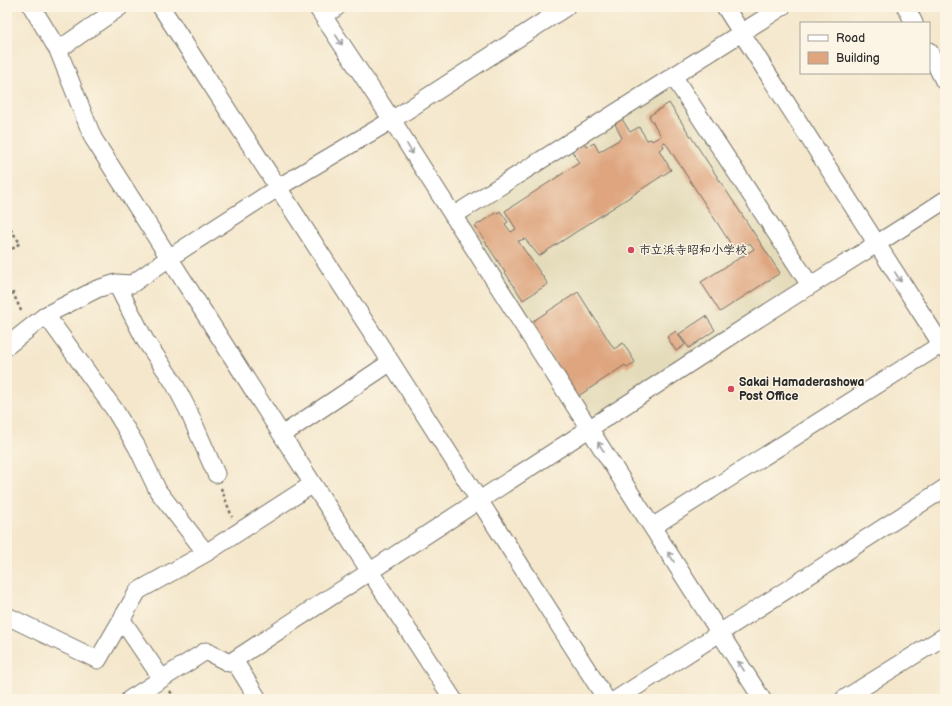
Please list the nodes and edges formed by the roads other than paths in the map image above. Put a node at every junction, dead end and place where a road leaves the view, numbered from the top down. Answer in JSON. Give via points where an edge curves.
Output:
{"nodes":[{"id":1,"x":32,"y":7,"type":"edge"},
{"id":2,"x":120,"y":7,"type":"edge"},
{"id":3,"x":161,"y":7,"type":"edge"},
{"id":4,"x":566,"y":7,"type":"edge"},
{"id":5,"x":725,"y":7,"type":"edge"},
{"id":6,"x":782,"y":7,"type":"edge"},
{"id":7,"x":906,"y":7,"type":"edge"},
{"id":8,"x":326,"y":10,"type":"edge"},
{"id":9,"x":914,"y":22,"type":"edge"},
{"id":10,"x":742,"y":33,"type":"junction"},
{"id":11,"x":58,"y":50,"type":"junction"},
{"id":12,"x":930,"y":53,"type":"edge"},
{"id":13,"x":673,"y":76,"type":"junction"},
{"id":14,"x":944,"y":80,"type":"edge"},
{"id":15,"x":392,"y":120,"type":"junction"},
{"id":16,"x":279,"y":187,"type":"junction"},
{"id":17,"x":945,"y":200,"type":"edge"},
{"id":18,"x":453,"y":216,"type":"junction"},
{"id":19,"x":877,"y":244,"type":"junction"},
{"id":20,"x":169,"y":258,"type":"junction"},
{"id":21,"x":116,"y":283,"type":"junction"},
{"id":22,"x":810,"y":285,"type":"junction"},
{"id":23,"x":46,"y":315,"type":"junction"},
{"id":24,"x":944,"y":345,"type":"edge"},
{"id":25,"x":7,"y":346,"type":"edge"},
{"id":26,"x":391,"y":362,"type":"junction"},
{"id":27,"x":588,"y":427,"type":"junction"},
{"id":28,"x":282,"y":435,"type":"junction"},
{"id":29,"x":216,"y":474,"type":"road end"},
{"id":30,"x":313,"y":484,"type":"junction"},
{"id":31,"x":945,"y":488,"type":"edge"},
{"id":32,"x":480,"y":500,"type":"junction"},
{"id":33,"x":652,"y":527,"type":"junction"},
{"id":34,"x":206,"y":553,"type":"junction"},
{"id":35,"x":370,"y":570,"type":"junction"},
{"id":36,"x":7,"y":616,"type":"edge"},
{"id":37,"x":122,"y":620,"type":"junction"},
{"id":38,"x":719,"y":633,"type":"junction"},
{"id":39,"x":945,"y":636,"type":"edge"},
{"id":40,"x":234,"y":660,"type":"junction"},
{"id":41,"x":162,"y":679,"type":"junction"},
{"id":42,"x":130,"y":699,"type":"edge"},
{"id":43,"x":258,"y":699,"type":"edge"},
{"id":44,"x":453,"y":699,"type":"edge"},
{"id":45,"x":606,"y":699,"type":"edge"},
{"id":46,"x":617,"y":699,"type":"edge"},
{"id":47,"x":762,"y":699,"type":"edge"},
{"id":48,"x":844,"y":699,"type":"edge"}],
"edges":[{"from":1,"to":11,"type":"street"},
{"from":2,"to":11,"type":"street"},
{"from":3,"to":16,"type":"street"},
{"from":4,"to":15,"type":"street"},
{"from":5,"to":10,"type":"street"},
{"from":6,"to":10,"type":"street"},
{"from":7,"to":9,"type":"street"},
{"from":8,"to":15,"type":"street","one_way":true},
{"from":10,"to":13,"type":"street"},
{"from":10,"to":19,"type":"street"},
{"from":11,"to":20,"type":"street","via":[[93,138]]},
{"from":12,"to":14,"type":"street"},
{"from":13,"to":18,"type":"street"},
{"from":13,"to":22,"type":"street"},
{"from":15,"to":16,"type":"street"},
{"from":15,"to":18,"type":"street","one_way":true},
{"from":16,"to":20,"type":"street"},
{"from":16,"to":26,"type":"street"},
{"from":17,"to":19,"type":"street"},
{"from":18,"to":27,"type":"street"},
{"from":19,"to":22,"type":"street"},
{"from":19,"to":24,"type":"street","one_way":true},
{"from":20,"to":21,"type":"street","via":[[132,284]]},
{"from":20,"to":28,"type":"street"},
{"from":21,"to":23,"type":"street","via":[[98,289]]},
{"from":21,"to":29,"type":"street","via":[[145,340],[174,383]]},
{"from":22,"to":27,"type":"street"},
{"from":23,"to":25,"type":"street"},
{"from":23,"to":34,"type":"street","via":[[114,409],[138,447],[158,491]]},
{"from":24,"to":33,"type":"street"},
{"from":26,"to":28,"type":"street"},
{"from":26,"to":32,"type":"street"},
{"from":27,"to":32,"type":"street"},
{"from":33,"to":27,"type":"street","one_way":true},
{"from":28,"to":30,"type":"street"},
{"from":30,"to":34,"type":"street"},
{"from":30,"to":35,"type":"street"},
{"from":31,"to":38,"type":"street"},
{"from":32,"to":35,"type":"street"},
{"from":32,"to":45,"type":"street"},
{"from":38,"to":33,"type":"street","one_way":true},
{"from":34,"to":37,"type":"street","via":[[138,591]]},
{"from":35,"to":40,"type":"street"},
{"from":35,"to":44,"type":"street"},
{"from":36,"to":37,"type":"street","via":[[98,660]]},
{"from":37,"to":41,"type":"street"},
{"from":38,"to":46,"type":"street"},
{"from":47,"to":38,"type":"street","one_way":true},
{"from":39,"to":48,"type":"street"},
{"from":40,"to":41,"type":"street","via":[[229,663],[206,651]]},
{"from":40,"to":43,"type":"street"},
{"from":41,"to":42,"type":"street"}]}
